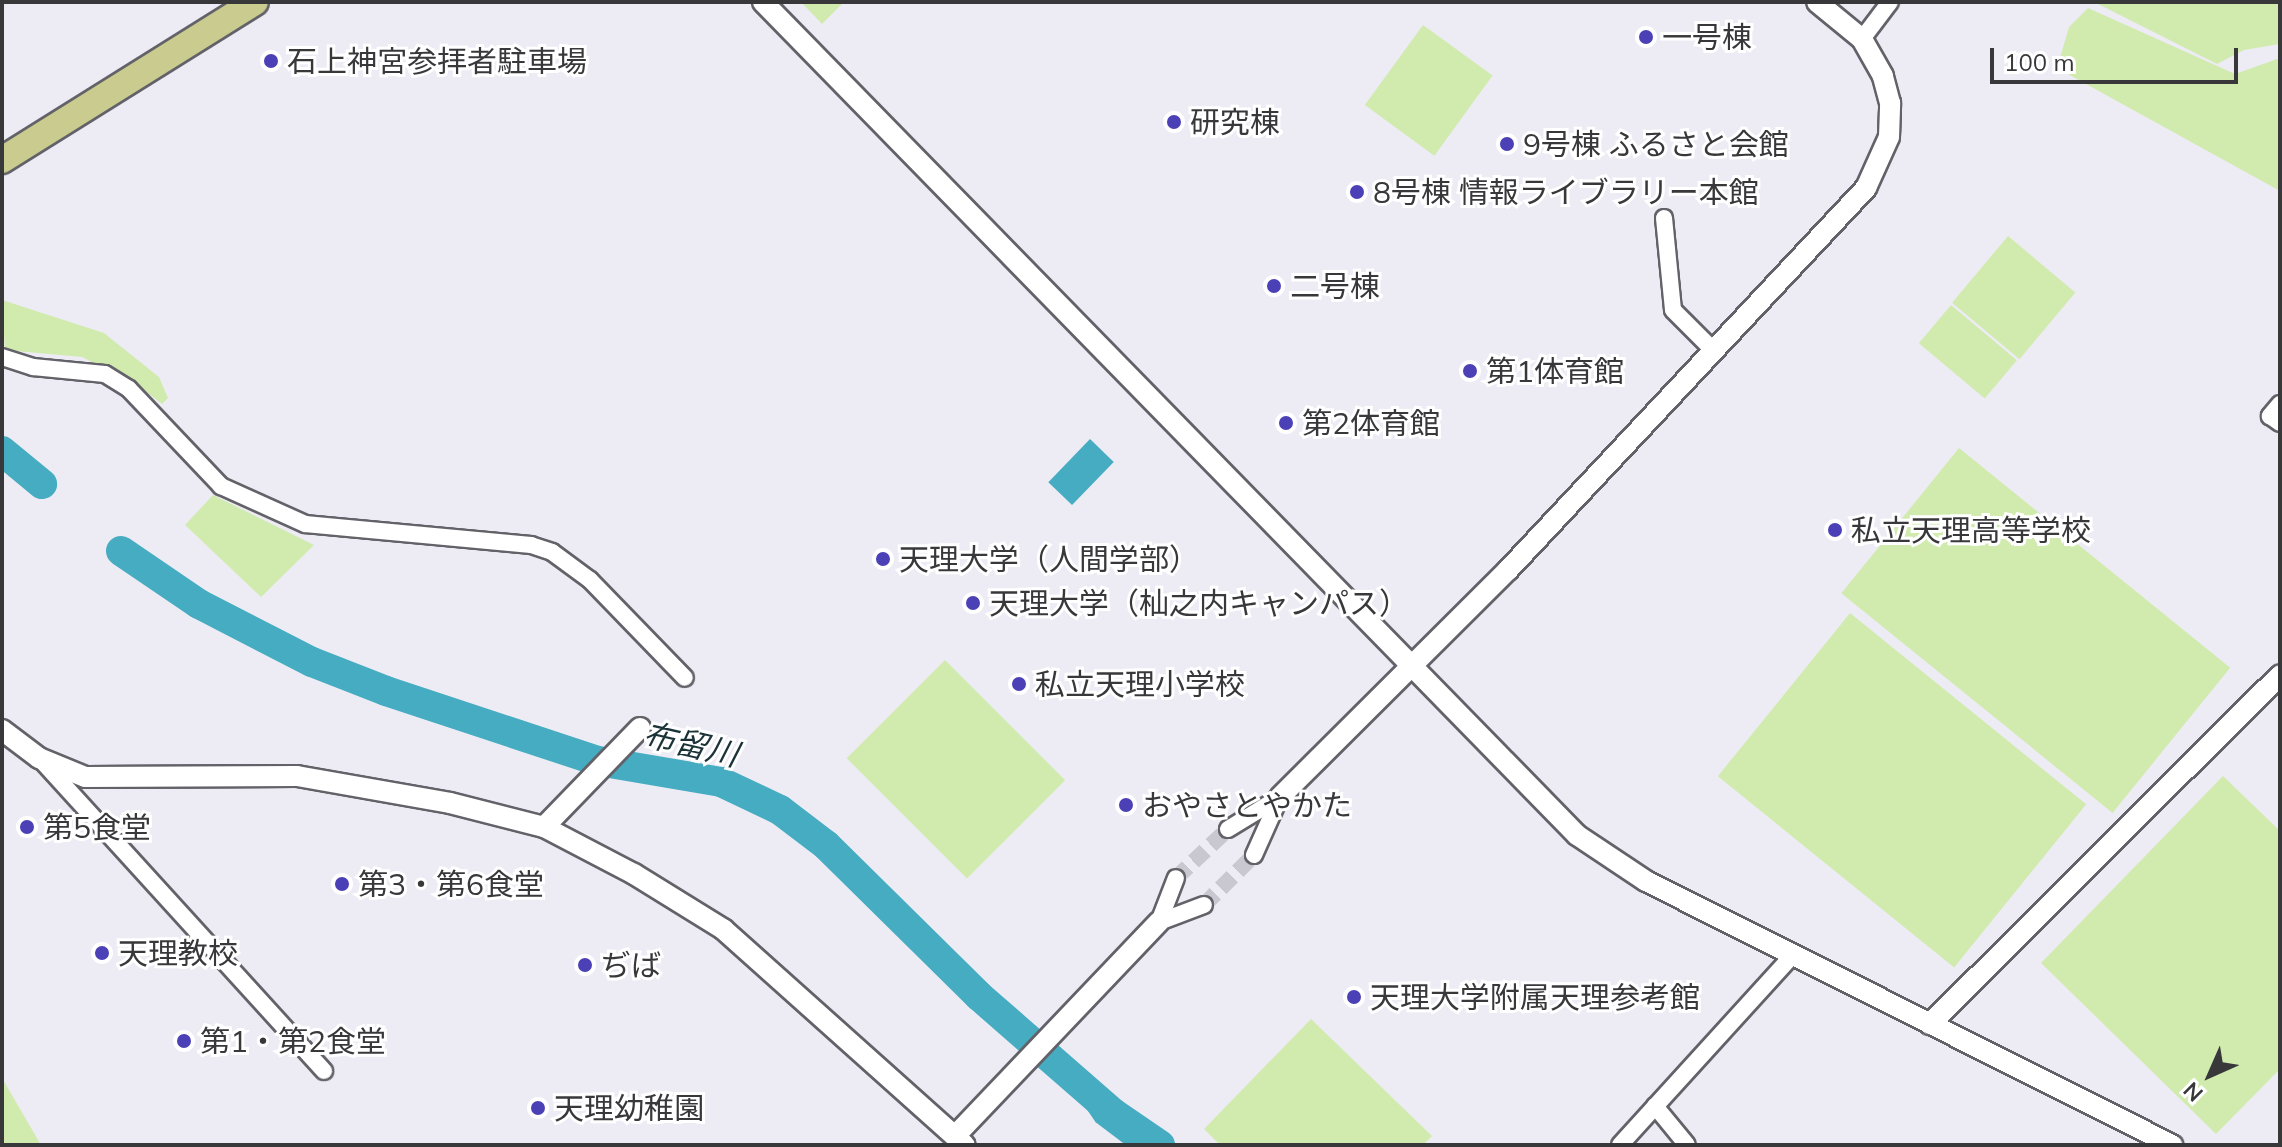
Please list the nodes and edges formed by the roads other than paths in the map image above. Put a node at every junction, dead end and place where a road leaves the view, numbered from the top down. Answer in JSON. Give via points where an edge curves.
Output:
{"nodes":[{"id":1,"x":255,"y":2,"type":"edge"},
{"id":2,"x":763,"y":2,"type":"edge"},
{"id":3,"x":1817,"y":2,"type":"edge"},
{"id":4,"x":1890,"y":2,"type":"edge"},
{"id":5,"x":1862,"y":39,"type":"junction"},
{"id":6,"x":2,"y":160,"type":"edge"},
{"id":7,"x":1664,"y":218,"type":"dead end"},
{"id":8,"x":1714,"y":351,"type":"junction"},
{"id":9,"x":2,"y":357,"type":"edge"},
{"id":10,"x":2280,"y":404,"type":"edge"},
{"id":11,"x":2280,"y":423,"type":"edge"},
{"id":12,"x":1414,"y":664,"type":"junction"},
{"id":13,"x":2280,"y":675,"type":"edge"},
{"id":14,"x":685,"y":678,"type":"dead end"},
{"id":15,"x":640,"y":728,"type":"dead end"},
{"id":16,"x":2,"y":730,"type":"edge"},
{"id":17,"x":39,"y":758,"type":"junction"},
{"id":18,"x":1280,"y":797,"type":"junction"},
{"id":19,"x":544,"y":827,"type":"junction"},
{"id":20,"x":1228,"y":829,"type":"tunnel mouth"},
{"id":21,"x":1254,"y":855,"type":"tunnel mouth"},
{"id":22,"x":1176,"y":878,"type":"tunnel mouth"},
{"id":23,"x":1204,"y":905,"type":"tunnel mouth"},
{"id":24,"x":1159,"y":922,"type":"junction"},
{"id":25,"x":1792,"y":956,"type":"junction"},
{"id":26,"x":1930,"y":1024,"type":"junction"},
{"id":27,"x":324,"y":1071,"type":"dead end"},
{"id":28,"x":1655,"y":1106,"type":"junction"},
{"id":29,"x":960,"y":1141,"type":"edge"},
{"id":30,"x":1620,"y":1145,"type":"edge"},
{"id":31,"x":1687,"y":1145,"type":"edge"},
{"id":32,"x":2172,"y":1145,"type":"edge"}],
"edges":[{"from":1,"to":6,"type":"main road"},
{"from":2,"to":12,"type":"street"},
{"from":3,"to":5,"type":"street"},
{"from":4,"to":5,"type":"street"},
{"from":5,"to":8,"type":"street","via":[[1883,76],[1890,103],[1889,137],[1880,167]]},
{"from":7,"to":8,"type":"street","via":[[1673,310]]},
{"from":8,"to":12,"type":"street"},
{"from":9,"to":14,"type":"street","via":[[33,367],[105,374],[129,389],[221,486],[305,524],[531,545],[552,552],[590,580]]},
{"from":10,"to":11,"type":"street","via":[[2270,416]]},
{"from":12,"to":18,"type":"street"},
{"from":12,"to":25,"type":"street","via":[[1577,835],[1646,881]]},
{"from":13,"to":26,"type":"street"},
{"from":15,"to":19,"type":"street"},
{"from":16,"to":17,"type":"street"},
{"from":17,"to":19,"type":"street","via":[[85,777],[297,776],[450,803]]},
{"from":17,"to":27,"type":"street"},
{"from":18,"to":20,"type":"street"},
{"from":18,"to":21,"type":"street"},
{"from":19,"to":29,"type":"street","via":[[723,929]]},
{"from":22,"to":24,"type":"street"},
{"from":23,"to":24,"type":"street"},
{"from":24,"to":29,"type":"street","via":[[1015,1074]]},
{"from":25,"to":26,"type":"street"},
{"from":25,"to":28,"type":"street"},
{"from":26,"to":32,"type":"street"},
{"from":28,"to":30,"type":"street"},
{"from":28,"to":31,"type":"street"}]}
